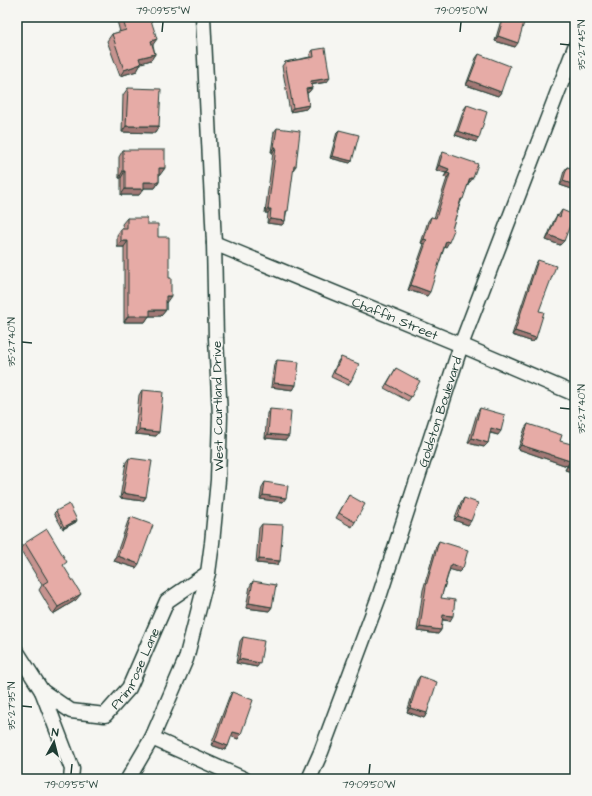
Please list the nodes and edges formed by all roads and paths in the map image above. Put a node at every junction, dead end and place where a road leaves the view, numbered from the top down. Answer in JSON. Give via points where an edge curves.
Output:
{"nodes":[{"id":1,"x":203,"y":17,"type":"edge"},
{"id":2,"x":575,"y":47,"type":"edge"},
{"id":3,"x":214,"y":243,"type":"junction"},
{"id":4,"x":460,"y":345,"type":"junction"},
{"id":5,"x":575,"y":394,"type":"edge"},
{"id":6,"x":208,"y":573,"type":"junction"},
{"id":7,"x":17,"y":652,"type":"edge"},
{"id":8,"x":42,"y":691,"type":"junction"},
{"id":9,"x":152,"y":738,"type":"junction"},
{"id":10,"x":71,"y":779,"type":"edge"},
{"id":11,"x":128,"y":779,"type":"edge"},
{"id":12,"x":244,"y":779,"type":"edge"},
{"id":13,"x":309,"y":779,"type":"edge"}],
"edges":[{"from":1,"to":3,"type":"street","name":"West Courtland Drive"},
{"from":2,"to":4,"type":"street","name":"Goldston Boulevard"},
{"from":3,"to":4,"type":"street","name":"Chaffin Street"},
{"from":3,"to":6,"type":"street","name":"West Courtland Drive","via":[[220,416],[218,480]]},
{"from":4,"to":5,"type":"street","name":"Chaffin Street"},
{"from":4,"to":13,"type":"street","name":"Goldston Boulevard","via":[[380,594]]},
{"from":6,"to":8,"type":"street","name":"Primrose Lane","via":[[167,601],[129,688],[105,715],[71,711]]},
{"from":6,"to":9,"type":"street","name":"West Courtland Drive","via":[[186,659]]},
{"from":7,"to":8,"type":"street","name":"Primrose Lane"},
{"from":8,"to":10,"type":"street","name":"Primrose Lane","via":[[72,769]]},
{"from":9,"to":11,"type":"street","name":"West Courtland Drive"},
{"from":9,"to":12,"type":"street"}]}
